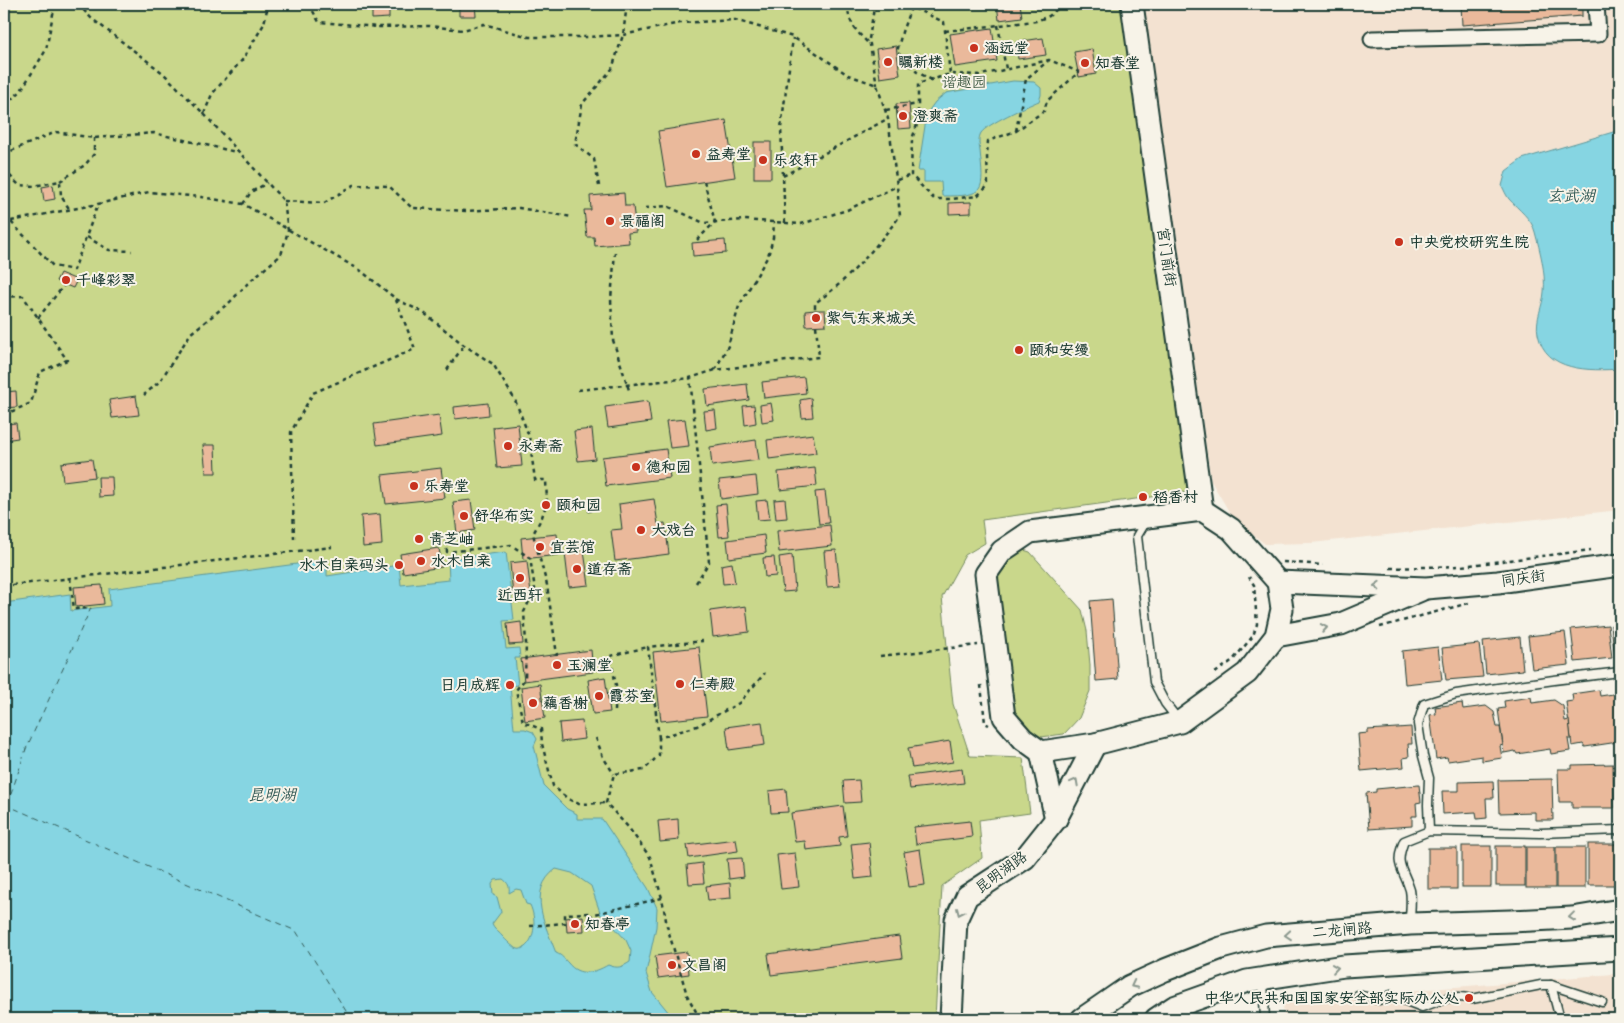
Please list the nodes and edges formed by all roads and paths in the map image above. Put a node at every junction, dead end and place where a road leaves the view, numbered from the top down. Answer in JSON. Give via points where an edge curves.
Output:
{"nodes":[{"id":1,"x":54,"y":4,"type":"edge"},
{"id":2,"x":78,"y":4,"type":"edge"},
{"id":3,"x":268,"y":4,"type":"edge"},
{"id":4,"x":308,"y":4,"type":"edge"},
{"id":5,"x":627,"y":4,"type":"edge"},
{"id":6,"x":849,"y":4,"type":"edge"},
{"id":7,"x":862,"y":4,"type":"edge"},
{"id":8,"x":1063,"y":4,"type":"edge"},
{"id":9,"x":1132,"y":4,"type":"edge"},
{"id":10,"x":1596,"y":4,"type":"edge"},
{"id":11,"x":998,"y":25,"type":"junction"},
{"id":12,"x":945,"y":31,"type":"junction"},
{"id":13,"x":624,"y":35,"type":"junction"},
{"id":14,"x":793,"y":38,"type":"junction"},
{"id":15,"x":1372,"y":39,"type":"dead end"},
{"id":16,"x":871,"y":46,"type":"junction"},
{"id":17,"x":1049,"y":60,"type":"junction"},
{"id":18,"x":1006,"y":69,"type":"junction"},
{"id":19,"x":950,"y":74,"type":"junction"},
{"id":20,"x":932,"y":80,"type":"junction"},
{"id":21,"x":877,"y":85,"type":"junction"},
{"id":22,"x":918,"y":104,"type":"junction"},
{"id":23,"x":4,"y":105,"type":"edge"},
{"id":24,"x":886,"y":110,"type":"junction"},
{"id":25,"x":204,"y":114,"type":"junction"},
{"id":26,"x":888,"y":118,"type":"junction"},
{"id":27,"x":1016,"y":131,"type":"junction"},
{"id":28,"x":4,"y":136,"type":"edge"},
{"id":29,"x":94,"y":138,"type":"junction"},
{"id":30,"x":12,"y":150,"type":"junction"},
{"id":31,"x":238,"y":152,"type":"junction"},
{"id":32,"x":4,"y":154,"type":"edge"},
{"id":33,"x":4,"y":170,"type":"edge"},
{"id":34,"x":912,"y":175,"type":"junction"},
{"id":35,"x":783,"y":176,"type":"junction"},
{"id":36,"x":897,"y":180,"type":"junction"},
{"id":37,"x":60,"y":181,"type":"junction"},
{"id":38,"x":704,"y":181,"type":"dead end"},
{"id":39,"x":267,"y":183,"type":"junction"},
{"id":40,"x":599,"y":186,"type":"dead end"},
{"id":41,"x":897,"y":186,"type":"junction"},
{"id":42,"x":284,"y":201,"type":"junction"},
{"id":43,"x":98,"y":204,"type":"junction"},
{"id":44,"x":243,"y":204,"type":"junction"},
{"id":45,"x":645,"y":208,"type":"dead end"},
{"id":46,"x":70,"y":210,"type":"junction"},
{"id":47,"x":572,"y":217,"type":"dead end"},
{"id":48,"x":10,"y":221,"type":"junction"},
{"id":49,"x":4,"y":222,"type":"edge"},
{"id":50,"x":715,"y":222,"type":"junction"},
{"id":51,"x":774,"y":222,"type":"junction"},
{"id":52,"x":785,"y":223,"type":"junction"},
{"id":53,"x":288,"y":231,"type":"junction"},
{"id":54,"x":87,"y":237,"type":"junction"},
{"id":55,"x":697,"y":240,"type":"dead end"},
{"id":56,"x":132,"y":251,"type":"dead end"},
{"id":57,"x":615,"y":252,"type":"dead end"},
{"id":58,"x":64,"y":284,"type":"dead end"},
{"id":59,"x":4,"y":297,"type":"edge"},
{"id":60,"x":396,"y":299,"type":"junction"},
{"id":61,"x":815,"y":310,"type":"dead end"},
{"id":62,"x":38,"y":318,"type":"junction"},
{"id":63,"x":816,"y":325,"type":"dead end"},
{"id":64,"x":464,"y":345,"type":"junction"},
{"id":65,"x":447,"y":370,"type":"dead end"},
{"id":66,"x":715,"y":370,"type":"junction"},
{"id":67,"x":690,"y":378,"type":"junction"},
{"id":68,"x":628,"y":385,"type":"junction"},
{"id":69,"x":578,"y":390,"type":"dead end"},
{"id":70,"x":629,"y":390,"type":"dead end"},
{"id":71,"x":144,"y":395,"type":"dead end"},
{"id":72,"x":4,"y":415,"type":"edge"},
{"id":73,"x":593,"y":510,"type":"dead end"},
{"id":74,"x":1202,"y":510,"type":"junction"},
{"id":75,"x":588,"y":511,"type":"dead end"},
{"id":76,"x":1148,"y":517,"type":"junction"},
{"id":77,"x":294,"y":539,"type":"dead end"},
{"id":78,"x":446,"y":541,"type":"dead end"},
{"id":79,"x":332,"y":546,"type":"dead end"},
{"id":80,"x":1596,"y":550,"type":"dead end"},
{"id":81,"x":1620,"y":565,"type":"edge"},
{"id":82,"x":1327,"y":566,"type":"dead end"},
{"id":83,"x":1382,"y":568,"type":"dead end"},
{"id":84,"x":70,"y":578,"type":"junction"},
{"id":85,"x":1262,"y":579,"type":"junction"},
{"id":86,"x":696,"y":583,"type":"dead end"},
{"id":87,"x":4,"y":586,"type":"edge"},
{"id":88,"x":1426,"y":588,"type":"junction"},
{"id":89,"x":1476,"y":602,"type":"dead end"},
{"id":90,"x":91,"y":608,"type":"dead end"},
{"id":91,"x":1377,"y":628,"type":"dead end"},
{"id":92,"x":1276,"y":636,"type":"junction"},
{"id":93,"x":703,"y":641,"type":"dead end"},
{"id":94,"x":995,"y":643,"type":"junction"},
{"id":95,"x":648,"y":646,"type":"junction"},
{"id":96,"x":557,"y":655,"type":"dead end"},
{"id":97,"x":880,"y":656,"type":"dead end"},
{"id":98,"x":1620,"y":672,"type":"edge"},
{"id":99,"x":765,"y":673,"type":"dead end"},
{"id":100,"x":1212,"y":676,"type":"dead end"},
{"id":101,"x":615,"y":711,"type":"dead end"},
{"id":102,"x":1180,"y":722,"type":"junction"},
{"id":103,"x":596,"y":738,"type":"dead end"},
{"id":104,"x":659,"y":738,"type":"junction"},
{"id":105,"x":1095,"y":744,"type":"junction"},
{"id":106,"x":1041,"y":752,"type":"junction"},
{"id":107,"x":614,"y":774,"type":"junction"},
{"id":108,"x":606,"y":803,"type":"junction"},
{"id":109,"x":1056,"y":820,"type":"junction"},
{"id":110,"x":1620,"y":830,"type":"edge"},
{"id":111,"x":1430,"y":831,"type":"junction"},
{"id":112,"x":662,"y":898,"type":"junction"},
{"id":113,"x":1620,"y":910,"type":"edge"},
{"id":114,"x":1495,"y":922,"type":"junction"},
{"id":115,"x":1410,"y":924,"type":"junction"},
{"id":116,"x":530,"y":926,"type":"dead end"},
{"id":117,"x":1620,"y":949,"type":"edge"},
{"id":118,"x":1498,"y":956,"type":"junction"},
{"id":119,"x":1262,"y":978,"type":"junction"},
{"id":120,"x":1551,"y":985,"type":"junction"},
{"id":121,"x":1358,"y":995,"type":"dead end"},
{"id":122,"x":1602,"y":1002,"type":"dead end"},
{"id":123,"x":700,"y":1019,"type":"edge"},
{"id":124,"x":950,"y":1019,"type":"edge"},
{"id":125,"x":1082,"y":1019,"type":"edge"},
{"id":126,"x":1156,"y":1019,"type":"edge"},
{"id":127,"x":1265,"y":1019,"type":"edge"},
{"id":128,"x":1560,"y":1019,"type":"edge"}],
"edges":[{"from":1,"to":23,"type":"path","via":[[46,50],[20,92]]},
{"from":2,"to":25,"type":"path","via":[[91,18],[163,73]]},
{"from":3,"to":25,"type":"path","via":[[264,24],[243,59],[212,94]]},
{"from":4,"to":13,"type":"path","via":[[319,22],[378,28],[430,26],[463,30],[484,24],[529,38]]},
{"from":5,"to":13,"type":"path"},
{"from":6,"to":16,"type":"path","via":[[853,27]]},
{"from":7,"to":16,"type":"path","via":[[874,8],[869,39]]},
{"from":8,"to":11,"type":"path","via":[[1049,16],[1036,21]]},
{"from":9,"to":74,"type":"street","name":"宫门前街"},
{"from":10,"to":15,"type":"street","via":[[1598,34]]},
{"from":11,"to":12,"type":"path"},
{"from":11,"to":18,"type":"path"},
{"from":12,"to":19,"type":"path"},
{"from":12,"to":20,"type":"path","via":[[944,22],[912,7],[902,32],[897,52],[917,72]]},
{"from":13,"to":14,"type":"path","via":[[680,23],[735,20]]},
{"from":13,"to":40,"type":"path","via":[[612,69],[582,104],[575,144],[594,159]]},
{"from":14,"to":21,"type":"path","via":[[848,75]]},
{"from":14,"to":35,"type":"path","via":[[781,128]]},
{"from":16,"to":21,"type":"path"},
{"from":17,"to":18,"type":"path"},
{"from":17,"to":27,"type":"path","via":[[1026,79]]},
{"from":17,"to":27,"type":"path","via":[[1079,72],[1048,100],[1044,111]]},
{"from":18,"to":19,"type":"path","via":[[981,75]]},
{"from":19,"to":20,"type":"path"},
{"from":20,"to":22,"type":"path","via":[[918,84]]},
{"from":21,"to":24,"type":"path"},
{"from":22,"to":24,"type":"path"},
{"from":22,"to":34,"type":"path","via":[[918,122],[912,139]]},
{"from":24,"to":26,"type":"path"},
{"from":25,"to":31,"type":"path"},
{"from":26,"to":35,"type":"path"},
{"from":26,"to":36,"type":"path"},
{"from":27,"to":34,"type":"path","via":[[988,141],[988,186],[977,196],[934,199]]},
{"from":28,"to":30,"type":"path"},
{"from":29,"to":30,"type":"path","via":[[56,132]]},
{"from":29,"to":31,"type":"path","via":[[154,133]]},
{"from":29,"to":37,"type":"path","via":[[94,154],[85,165]]},
{"from":30,"to":32,"type":"path"},
{"from":31,"to":39,"type":"path"},
{"from":33,"to":37,"type":"path","via":[[19,185]]},
{"from":34,"to":36,"type":"path"},
{"from":35,"to":52,"type":"path"},
{"from":36,"to":41,"type":"path"},
{"from":37,"to":46,"type":"path","via":[[61,196]]},
{"from":38,"to":50,"type":"path"},
{"from":39,"to":42,"type":"path"},
{"from":39,"to":44,"type":"path","via":[[251,192]]},
{"from":41,"to":52,"type":"path","via":[[847,210],[801,224]]},
{"from":41,"to":61,"type":"path","via":[[900,216],[865,260],[834,290],[815,302]]},
{"from":42,"to":47,"type":"path","via":[[324,203],[354,185],[389,186],[412,208],[466,211],[519,208]]},
{"from":42,"to":53,"type":"path"},
{"from":43,"to":44,"type":"path","via":[[149,192]]},
{"from":43,"to":46,"type":"path"},
{"from":43,"to":54,"type":"path"},
{"from":44,"to":53,"type":"path"},
{"from":45,"to":50,"type":"path","via":[[667,206],[704,223]]},
{"from":46,"to":48,"type":"path"},
{"from":48,"to":49,"type":"path"},
{"from":48,"to":54,"type":"path","via":[[53,266],[74,270]]},
{"from":50,"to":51,"type":"path"},
{"from":50,"to":55,"type":"path"},
{"from":51,"to":52,"type":"path"},
{"from":51,"to":66,"type":"path","via":[[768,256],[739,306],[728,346]]},
{"from":53,"to":60,"type":"path","via":[[360,270]]},
{"from":53,"to":71,"type":"path","via":[[281,255],[191,333],[160,381]]},
{"from":54,"to":56,"type":"path","via":[[109,250]]},
{"from":57,"to":68,"type":"path","via":[[611,299],[613,340]]},
{"from":58,"to":62,"type":"path"},
{"from":59,"to":62,"type":"path","via":[[23,296]]},
{"from":60,"to":64,"type":"path","via":[[424,313]]},
{"from":60,"to":77,"type":"path","via":[[415,349],[313,393],[291,432]]},
{"from":62,"to":72,"type":"path","via":[[67,360],[40,372],[31,403]]},
{"from":63,"to":66,"type":"path","via":[[820,357]]},
{"from":64,"to":65,"type":"path"},
{"from":64,"to":96,"type":"path","via":[[493,364],[515,400],[529,436],[536,480],[546,480],[547,502],[533,534],[547,585]]},
{"from":66,"to":67,"type":"path"},
{"from":67,"to":68,"type":"path"},
{"from":67,"to":86,"type":"path","via":[[709,562]]},
{"from":68,"to":69,"type":"path"},
{"from":68,"to":70,"type":"path"},
{"from":73,"to":75,"type":"path"},
{"from":74,"to":76,"type":"street"},
{"from":74,"to":85,"type":"street","via":[[1231,529]]},
{"from":76,"to":94,"type":"street","via":[[1030,532],[1002,551],[986,574]]},
{"from":76,"to":102,"type":"lane","via":[[1137,536],[1154,682]]},
{"from":78,"to":108,"type":"path","via":[[447,552],[511,546],[530,558],[535,589],[524,612],[526,678],[516,690],[523,722],[541,728],[553,786],[579,804]]},
{"from":79,"to":84,"type":"path"},
{"from":80,"to":83,"type":"path","via":[[1461,566]]},
{"from":81,"to":88,"type":"street","name":"同庆街","via":[[1498,582]]},
{"from":82,"to":85,"type":"path","via":[[1282,562]]},
{"from":84,"to":87,"type":"path"},
{"from":84,"to":90,"type":"path","via":[[74,608]]},
{"from":88,"to":85,"type":"street","one_way":true},
{"from":85,"to":92,"type":"street","via":[[1282,609]]},
{"from":85,"to":100,"type":"path","via":[[1253,636],[1233,660]]},
{"from":92,"to":88,"type":"street","one_way":true,"via":[[1341,624]]},
{"from":89,"to":91,"type":"path"},
{"from":92,"to":102,"type":"street","via":[[1247,673]]},
{"from":93,"to":95,"type":"path"},
{"from":94,"to":97,"type":"path"},
{"from":94,"to":106,"type":"street","via":[[1004,717],[1023,739]]},
{"from":95,"to":101,"type":"path","via":[[610,656],[616,685]]},
{"from":95,"to":104,"type":"path"},
{"from":98,"to":111,"type":"lane","via":[[1456,694],[1424,704],[1418,724],[1430,778]]},
{"from":99,"to":104,"type":"path","via":[[739,703],[697,726]]},
{"from":102,"to":105,"type":"street"},
{"from":103,"to":107,"type":"path","via":[[603,758]]},
{"from":104,"to":107,"type":"path","via":[[659,755],[644,770]]},
{"from":105,"to":106,"type":"street"},
{"from":109,"to":105,"type":"street","name":"昆明湖路","one_way":true},
{"from":106,"to":109,"type":"street"},
{"from":107,"to":108,"type":"path"},
{"from":108,"to":112,"type":"path","via":[[650,857]]},
{"from":109,"to":124,"type":"street","name":"昆明湖路","one_way":true,"via":[[1025,858],[967,896],[956,920]]},
{"from":110,"to":111,"type":"lane","via":[[1540,833]]},
{"from":111,"to":115,"type":"lane","via":[[1404,841],[1399,854],[1410,891]]},
{"from":112,"to":116,"type":"path","via":[[588,917],[588,913],[565,914],[565,923]]},
{"from":112,"to":123,"type":"path","via":[[687,995]]},
{"from":113,"to":114,"type":"street","name":"二龙闸路","one_way":true,"via":[[1572,918]]},
{"from":114,"to":115,"type":"street","name":"二龙闸路"},
{"from":114,"to":118,"type":"street"},
{"from":115,"to":125,"type":"street","name":"二龙闸路","one_way":true,"via":[[1266,936],[1221,948],[1130,986]]},
{"from":117,"to":118,"type":"street"},
{"from":119,"to":118,"type":"street","one_way":true,"via":[[1344,966]]},
{"from":119,"to":126,"type":"street","via":[[1174,1007]]},
{"from":119,"to":127,"type":"lane"},
{"from":120,"to":121,"type":"lane","via":[[1472,999],[1451,997],[1422,1007],[1392,995],[1379,1000]]},
{"from":120,"to":122,"type":"lane"},
{"from":120,"to":128,"type":"lane"}]}
